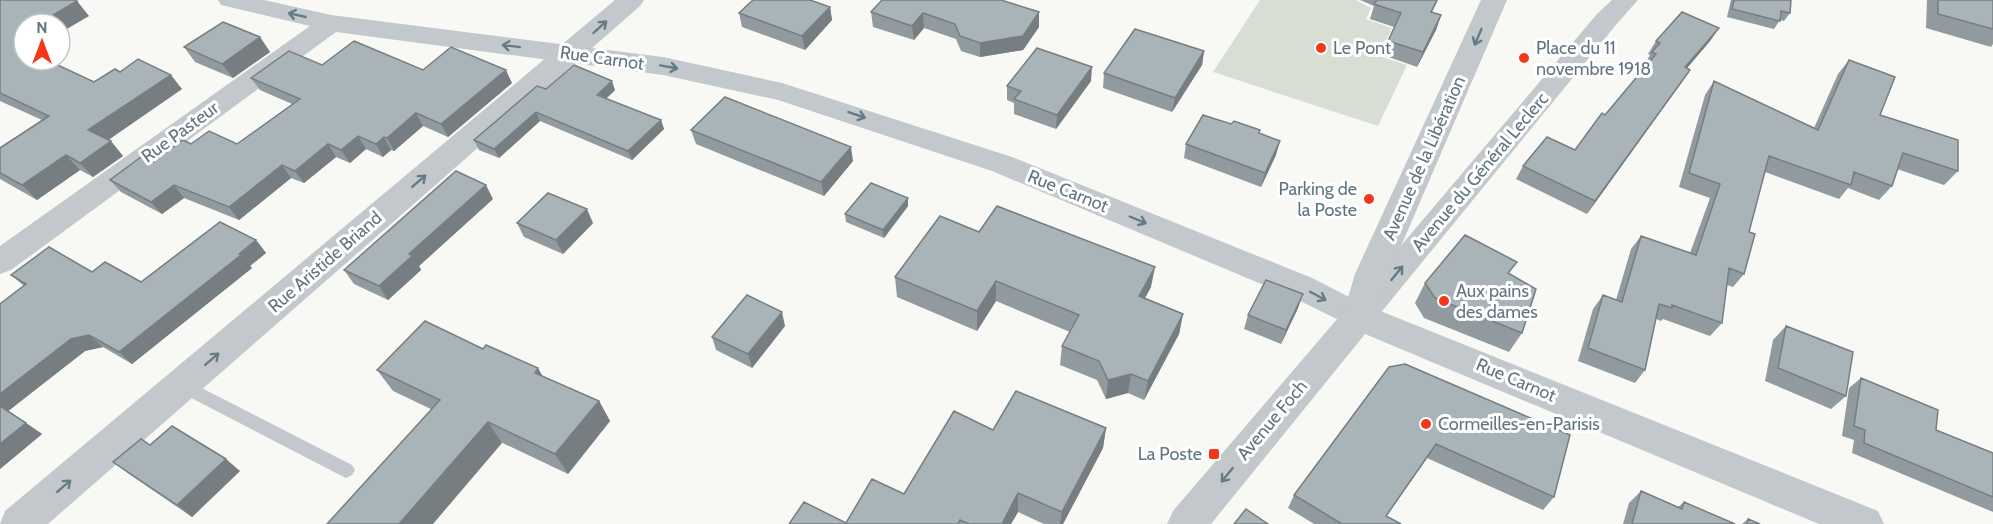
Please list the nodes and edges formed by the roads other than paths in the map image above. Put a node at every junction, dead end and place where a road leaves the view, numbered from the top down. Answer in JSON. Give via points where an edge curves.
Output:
{"nodes":[{"id":1,"x":230,"y":0,"type":"edge"},
{"id":2,"x":631,"y":0,"type":"edge"},
{"id":3,"x":1494,"y":0,"type":"edge"},
{"id":4,"x":1626,"y":0,"type":"edge"},
{"id":5,"x":331,"y":23,"type":"junction"},
{"id":6,"x":569,"y":53,"type":"junction"},
{"id":7,"x":0,"y":261,"type":"edge"},
{"id":8,"x":1359,"y":317,"type":"junction"},
{"id":9,"x":182,"y":385,"type":"junction"},
{"id":10,"x":346,"y":470,"type":"dead end"},
{"id":11,"x":19,"y":524,"type":"edge"},
{"id":12,"x":1188,"y":524,"type":"edge"},
{"id":13,"x":1864,"y":524,"type":"edge"}],
"edges":[{"from":5,"to":1,"type":"street","name":"Rue Carnot","one_way":true},
{"from":6,"to":2,"type":"street","name":"Rue Aristide Briand","one_way":true},
{"from":3,"to":8,"type":"street","name":"Avenue de la Libération","one_way":true,"via":[[1372,274]]},
{"from":8,"to":4,"type":"street","name":"Avenue du Général Leclerc","one_way":true},
{"from":6,"to":5,"type":"street","name":"Rue Carnot","one_way":true},
{"from":5,"to":7,"type":"street","name":"Rue Pasteur"},
{"from":6,"to":8,"type":"street","name":"Rue Carnot","one_way":true,"via":[[715,76],[825,104],[1002,164],[1301,287]]},
{"from":9,"to":6,"type":"street","name":"Rue Aristide Briand","one_way":true},
{"from":8,"to":12,"type":"street","name":"Avenue Foch","one_way":true},
{"from":8,"to":13,"type":"street","name":"Rue Carnot"},
{"from":9,"to":10,"type":"lane"},
{"from":11,"to":9,"type":"street","name":"Rue Aristide Briand","one_way":true}]}
